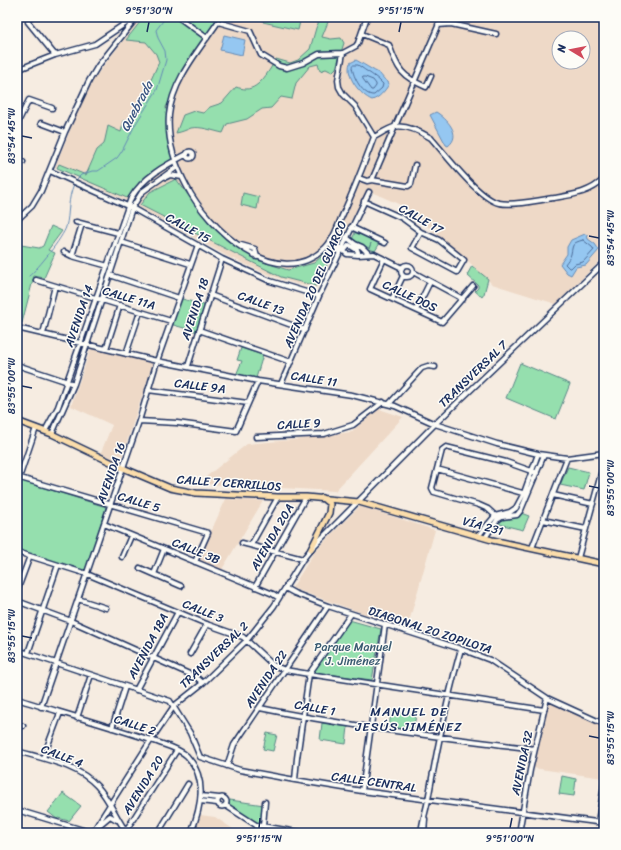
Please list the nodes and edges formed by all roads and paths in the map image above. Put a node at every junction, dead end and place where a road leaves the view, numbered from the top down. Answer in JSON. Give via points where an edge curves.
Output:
{"nodes":[{"id":1,"x":136,"y":17,"type":"edge"},
{"id":2,"x":178,"y":17,"type":"edge"},
{"id":3,"x":367,"y":17,"type":"edge"},
{"id":4,"x":442,"y":17,"type":"edge"},
{"id":5,"x":29,"y":19,"type":"edge"},
{"id":6,"x":438,"y":25,"type":"junction"},
{"id":7,"x":362,"y":34,"type":"junction"},
{"id":8,"x":496,"y":34,"type":"dead end"},
{"id":9,"x":208,"y":38,"type":"junction"},
{"id":10,"x":343,"y":53,"type":"junction"},
{"id":11,"x":55,"y":56,"type":"junction"},
{"id":12,"x":17,"y":70,"type":"edge"},
{"id":13,"x":431,"y":76,"type":"dead end"},
{"id":14,"x":413,"y":82,"type":"junction"},
{"id":15,"x":52,"y":108,"type":"dead end"},
{"id":16,"x":17,"y":123,"type":"edge"},
{"id":17,"x":41,"y":123,"type":"dead end"},
{"id":18,"x":394,"y":127,"type":"junction"},
{"id":19,"x":65,"y":132,"type":"junction"},
{"id":20,"x":374,"y":137,"type":"junction"},
{"id":21,"x":187,"y":154,"type":"dead end"},
{"id":22,"x":17,"y":160,"type":"edge"},
{"id":23,"x":175,"y":160,"type":"junction"},
{"id":24,"x":23,"y":162,"type":"dead end"},
{"id":25,"x":415,"y":165,"type":"dead end"},
{"id":26,"x":178,"y":167,"type":"junction"},
{"id":27,"x":50,"y":172,"type":"junction"},
{"id":28,"x":182,"y":177,"type":"junction"},
{"id":29,"x":359,"y":178,"type":"junction"},
{"id":30,"x":604,"y":179,"type":"edge"},
{"id":31,"x":372,"y":180,"type":"junction"},
{"id":32,"x":369,"y":192,"type":"dead end"},
{"id":33,"x":364,"y":201,"type":"junction"},
{"id":34,"x":127,"y":206,"type":"junction"},
{"id":35,"x":133,"y":206,"type":"junction"},
{"id":36,"x":17,"y":220,"type":"edge"},
{"id":37,"x":76,"y":222,"type":"dead end"},
{"id":38,"x":82,"y":224,"type":"junction"},
{"id":39,"x":351,"y":227,"type":"junction"},
{"id":40,"x":420,"y":232,"type":"junction"},
{"id":41,"x":118,"y":233,"type":"junction"},
{"id":42,"x":346,"y":237,"type":"junction"},
{"id":43,"x":121,"y":242,"type":"junction"},
{"id":44,"x":330,"y":242,"type":"junction"},
{"id":45,"x":385,"y":243,"type":"dead end"},
{"id":46,"x":355,"y":244,"type":"junction"},
{"id":47,"x":198,"y":245,"type":"junction"},
{"id":48,"x":357,"y":250,"type":"junction"},
{"id":49,"x":342,"y":251,"type":"junction"},
{"id":50,"x":64,"y":252,"type":"dead end"},
{"id":51,"x":369,"y":254,"type":"junction"},
{"id":52,"x":357,"y":255,"type":"junction"},
{"id":53,"x":72,"y":256,"type":"junction"},
{"id":54,"x":222,"y":259,"type":"junction"},
{"id":55,"x":384,"y":259,"type":"junction"},
{"id":56,"x":604,"y":263,"type":"edge"},
{"id":57,"x":190,"y":264,"type":"junction"},
{"id":58,"x":106,"y":266,"type":"junction"},
{"id":59,"x":112,"y":268,"type":"junction"},
{"id":60,"x":402,"y":268,"type":"junction"},
{"id":61,"x":413,"y":272,"type":"junction"},
{"id":62,"x":110,"y":275,"type":"junction"},
{"id":63,"x":404,"y":276,"type":"junction"},
{"id":64,"x":36,"y":280,"type":"dead end"},
{"id":65,"x":430,"y":282,"type":"junction"},
{"id":66,"x":55,"y":286,"type":"junction"},
{"id":67,"x":473,"y":286,"type":"dead end"},
{"id":68,"x":210,"y":295,"type":"junction"},
{"id":69,"x":319,"y":296,"type":"junction"},
{"id":70,"x":96,"y":298,"type":"junction"},
{"id":71,"x":178,"y":298,"type":"junction"},
{"id":72,"x":392,"y":299,"type":"junction"},
{"id":73,"x":463,"y":299,"type":"junction"},
{"id":74,"x":101,"y":300,"type":"junction"},
{"id":75,"x":120,"y":305,"type":"junction"},
{"id":76,"x":416,"y":310,"type":"junction"},
{"id":77,"x":140,"y":312,"type":"junction"},
{"id":78,"x":171,"y":321,"type":"junction"},
{"id":79,"x":17,"y":328,"type":"edge"},
{"id":80,"x":199,"y":330,"type":"junction"},
{"id":81,"x":305,"y":330,"type":"junction"},
{"id":82,"x":43,"y":334,"type":"junction"},
{"id":83,"x":81,"y":343,"type":"junction"},
{"id":84,"x":88,"y":344,"type":"junction"},
{"id":85,"x":106,"y":349,"type":"junction"},
{"id":86,"x":126,"y":354,"type":"junction"},
{"id":87,"x":158,"y":361,"type":"junction"},
{"id":88,"x":290,"y":362,"type":"junction"},
{"id":89,"x":17,"y":365,"type":"edge"},
{"id":90,"x":188,"y":366,"type":"junction"},
{"id":91,"x":435,"y":367,"type":"dead end"},
{"id":92,"x":258,"y":381,"type":"junction"},
{"id":93,"x":68,"y":382,"type":"junction"},
{"id":94,"x":74,"y":384,"type":"junction"},
{"id":95,"x":281,"y":384,"type":"junction"},
{"id":96,"x":148,"y":390,"type":"junction"},
{"id":97,"x":383,"y":402,"type":"junction"},
{"id":98,"x":248,"y":403,"type":"junction"},
{"id":99,"x":389,"y":404,"type":"junction"},
{"id":100,"x":17,"y":421,"type":"edge"},
{"id":101,"x":139,"y":421,"type":"junction"},
{"id":102,"x":435,"y":424,"type":"junction"},
{"id":103,"x":36,"y":428,"type":"junction"},
{"id":104,"x":46,"y":431,"type":"junction"},
{"id":105,"x":52,"y":434,"type":"junction"},
{"id":106,"x":256,"y":437,"type":"dead end"},
{"id":107,"x":604,"y":453,"type":"edge"},
{"id":108,"x":538,"y":454,"type":"junction"},
{"id":109,"x":544,"y":455,"type":"junction"},
{"id":110,"x":567,"y":458,"type":"junction"},
{"id":111,"x":604,"y":463,"type":"edge"},
{"id":112,"x":123,"y":468,"type":"junction"},
{"id":113,"x":437,"y":469,"type":"junction"},
{"id":114,"x":531,"y":471,"type":"junction"},
{"id":115,"x":537,"y":473,"type":"junction"},
{"id":116,"x":18,"y":478,"type":"edge"},
{"id":117,"x":17,"y":484,"type":"edge"},
{"id":118,"x":526,"y":494,"type":"junction"},
{"id":119,"x":553,"y":495,"type":"junction"},
{"id":120,"x":306,"y":496,"type":"junction"},
{"id":121,"x":278,"y":497,"type":"junction"},
{"id":122,"x":322,"y":498,"type":"junction"},
{"id":123,"x":359,"y":502,"type":"junction"},
{"id":124,"x":111,"y":504,"type":"junction"},
{"id":125,"x":593,"y":504,"type":"junction"},
{"id":126,"x":495,"y":516,"type":"junction"},
{"id":127,"x":499,"y":519,"type":"junction"},
{"id":128,"x":543,"y":520,"type":"junction"},
{"id":129,"x":104,"y":524,"type":"junction"},
{"id":130,"x":586,"y":529,"type":"junction"},
{"id":131,"x":131,"y":536,"type":"junction"},
{"id":132,"x":478,"y":536,"type":"junction"},
{"id":133,"x":485,"y":538,"type":"junction"},
{"id":134,"x":242,"y":543,"type":"dead end"},
{"id":135,"x":251,"y":545,"type":"junction"},
{"id":136,"x":532,"y":548,"type":"junction"},
{"id":137,"x":164,"y":549,"type":"junction"},
{"id":138,"x":311,"y":550,"type":"junction"},
{"id":139,"x":275,"y":551,"type":"junction"},
{"id":140,"x":17,"y":552,"type":"edge"},
{"id":141,"x":30,"y":556,"type":"junction"},
{"id":142,"x":122,"y":557,"type":"dead end"},
{"id":143,"x":578,"y":558,"type":"junction"},
{"id":144,"x":303,"y":559,"type":"junction"},
{"id":145,"x":195,"y":562,"type":"junction"},
{"id":146,"x":604,"y":564,"type":"edge"},
{"id":147,"x":58,"y":565,"type":"junction"},
{"id":148,"x":140,"y":568,"type":"dead end"},
{"id":149,"x":87,"y":574,"type":"junction"},
{"id":150,"x":154,"y":574,"type":"junction"},
{"id":151,"x":181,"y":586,"type":"dead end"},
{"id":152,"x":255,"y":587,"type":"junction"},
{"id":153,"x":285,"y":588,"type":"junction"},
{"id":154,"x":17,"y":591,"type":"edge"},
{"id":155,"x":279,"y":598,"type":"junction"},
{"id":156,"x":78,"y":599,"type":"junction"},
{"id":157,"x":17,"y":601,"type":"edge"},
{"id":158,"x":328,"y":606,"type":"junction"},
{"id":159,"x":106,"y":608,"type":"dead end"},
{"id":160,"x":42,"y":611,"type":"junction"},
{"id":161,"x":178,"y":612,"type":"junction"},
{"id":162,"x":351,"y":614,"type":"junction"},
{"id":163,"x":71,"y":621,"type":"junction"},
{"id":164,"x":206,"y":624,"type":"junction"},
{"id":165,"x":386,"y":625,"type":"junction"},
{"id":166,"x":247,"y":640,"type":"junction"},
{"id":167,"x":461,"y":649,"type":"junction"},
{"id":168,"x":17,"y":650,"type":"edge"},
{"id":169,"x":28,"y":653,"type":"junction"},
{"id":170,"x":190,"y":654,"type":"dead end"},
{"id":171,"x":153,"y":658,"type":"junction"},
{"id":172,"x":56,"y":663,"type":"junction"},
{"id":173,"x":285,"y":670,"type":"junction"},
{"id":174,"x":309,"y":674,"type":"junction"},
{"id":175,"x":91,"y":675,"type":"junction"},
{"id":176,"x":203,"y":683,"type":"junction"},
{"id":177,"x":377,"y":684,"type":"junction"},
{"id":178,"x":125,"y":687,"type":"junction"},
{"id":179,"x":136,"y":690,"type":"junction"},
{"id":180,"x":449,"y":696,"type":"junction"},
{"id":181,"x":547,"y":698,"type":"junction"},
{"id":182,"x":17,"y":700,"type":"edge"},
{"id":183,"x":174,"y":706,"type":"junction"},
{"id":184,"x":41,"y":707,"type":"junction"},
{"id":185,"x":260,"y":708,"type":"junction"},
{"id":186,"x":544,"y":710,"type":"junction"},
{"id":187,"x":60,"y":713,"type":"junction"},
{"id":188,"x":302,"y":717,"type":"junction"},
{"id":189,"x":77,"y":718,"type":"junction"},
{"id":190,"x":17,"y":724,"type":"edge"},
{"id":191,"x":604,"y":724,"type":"edge"},
{"id":192,"x":23,"y":726,"type":"dead end"},
{"id":193,"x":112,"y":728,"type":"junction"},
{"id":194,"x":371,"y":728,"type":"junction"},
{"id":195,"x":440,"y":737,"type":"junction"},
{"id":196,"x":151,"y":740,"type":"junction"},
{"id":197,"x":535,"y":748,"type":"junction"},
{"id":198,"x":177,"y":750,"type":"junction"},
{"id":199,"x":17,"y":751,"type":"edge"},
{"id":200,"x":42,"y":758,"type":"junction"},
{"id":201,"x":226,"y":766,"type":"junction"},
{"id":202,"x":295,"y":780,"type":"junction"},
{"id":203,"x":188,"y":784,"type":"dead end"},
{"id":204,"x":604,"y":785,"type":"edge"},
{"id":205,"x":362,"y":791,"type":"junction"},
{"id":206,"x":201,"y":796,"type":"junction"},
{"id":207,"x":219,"y":798,"type":"junction"},
{"id":208,"x":428,"y":800,"type":"junction"},
{"id":209,"x":200,"y":801,"type":"junction"},
{"id":210,"x":265,"y":802,"type":"dead end"},
{"id":211,"x":218,"y":804,"type":"junction"},
{"id":212,"x":226,"y":804,"type":"junction"},
{"id":213,"x":110,"y":806,"type":"junction"},
{"id":214,"x":17,"y":810,"type":"edge"},
{"id":215,"x":522,"y":812,"type":"junction"},
{"id":216,"x":425,"y":817,"type":"junction"},
{"id":217,"x":119,"y":821,"type":"junction"},
{"id":218,"x":598,"y":822,"type":"junction"},
{"id":219,"x":604,"y":823,"type":"edge"},
{"id":220,"x":256,"y":825,"type":"junction"},
{"id":221,"x":263,"y":826,"type":"junction"},
{"id":222,"x":91,"y":831,"type":"edge"},
{"id":223,"x":126,"y":832,"type":"edge"},
{"id":224,"x":158,"y":833,"type":"edge"},
{"id":225,"x":191,"y":833,"type":"edge"},
{"id":226,"x":261,"y":833,"type":"edge"},
{"id":227,"x":303,"y":833,"type":"edge"},
{"id":228,"x":421,"y":833,"type":"edge"},
{"id":229,"x":424,"y":833,"type":"edge"},
{"id":230,"x":519,"y":833,"type":"edge"}],
"edges":[{"from":1,"to":11,"type":"street","via":[[95,44]]},
{"from":1,"to":19,"type":"street","via":[[98,66]]},
{"from":2,"to":9,"type":"street"},
{"from":3,"to":7,"type":"street"},
{"from":4,"to":6,"type":"street"},
{"from":5,"to":11,"type":"street"},
{"from":6,"to":8,"type":"street","via":[[451,24]]},
{"from":6,"to":14,"type":"street"},
{"from":7,"to":10,"type":"street","via":[[356,46]]},
{"from":7,"to":14,"type":"street","via":[[389,45],[398,68]]},
{"from":9,"to":10,"type":"street","via":[[218,22],[247,29],[261,55],[287,68],[324,52]]},
{"from":9,"to":23,"type":"street","via":[[179,80],[172,98],[169,125]]},
{"from":10,"to":20,"type":"street","via":[[338,87],[355,106]]},
{"from":11,"to":12,"type":"street"},
{"from":13,"to":14,"type":"street","via":[[426,87]]},
{"from":14,"to":18,"type":"street"},
{"from":15,"to":16,"type":"street","via":[[30,100]]},
{"from":17,"to":19,"type":"street"},
{"from":18,"to":20,"type":"street"},
{"from":18,"to":30,"type":"street","via":[[413,130],[431,138],[480,193],[499,203],[581,193]]},
{"from":18,"to":31,"type":"street"},
{"from":19,"to":27,"type":"street"},
{"from":20,"to":29,"type":"street"},
{"from":21,"to":23,"type":"street","name":"AVENIDA 14"},
{"from":22,"to":24,"type":"street"},
{"from":23,"to":26,"type":"street"},
{"from":23,"to":34,"type":"street","name":"AVENIDA 14","via":[[146,179],[135,190]]},
{"from":25,"to":31,"type":"street","via":[[411,184],[408,186]]},
{"from":26,"to":28,"type":"street"},
{"from":26,"to":35,"type":"street","via":[[142,192]]},
{"from":27,"to":34,"type":"street","name":"CALLE 15"},
{"from":27,"to":36,"type":"street","via":[[37,199]]},
{"from":28,"to":35,"type":"street","via":[[170,175],[144,194]]},
{"from":28,"to":44,"type":"street","via":[[209,220],[238,244],[255,248],[257,257],[289,265],[316,256]]},
{"from":29,"to":31,"type":"street"},
{"from":29,"to":44,"type":"street"},
{"from":32,"to":33,"type":"street","name":"AVENIDA 20 DEL GUARCO"},
{"from":33,"to":39,"type":"street","name":"AVENIDA 20 DEL GUARCO"},
{"from":33,"to":40,"type":"street","name":"CALLE 17","via":[[402,218]]},
{"from":34,"to":35,"type":"street","name":"CALLE 15"},
{"from":34,"to":41,"type":"street","name":"AVENIDA 14"},
{"from":35,"to":43,"type":"street","name":"AVENIDA 14"},
{"from":35,"to":47,"type":"street","name":"CALLE 15"},
{"from":37,"to":38,"type":"street"},
{"from":38,"to":41,"type":"street"},
{"from":38,"to":53,"type":"street"},
{"from":39,"to":42,"type":"street","name":"AVENIDA 20 DEL GUARCO"},
{"from":39,"to":45,"type":"street"},
{"from":40,"to":40,"type":"street","name":"CALLE 17","via":[[439,240],[464,260],[457,272],[412,248]]},
{"from":41,"to":58,"type":"street","name":"AVENIDA 14"},
{"from":42,"to":46,"type":"street"},
{"from":42,"to":49,"type":"street","name":"AVENIDA 20 DEL GUARCO"},
{"from":43,"to":57,"type":"street"},
{"from":43,"to":59,"type":"street","name":"AVENIDA 14"},
{"from":44,"to":49,"type":"street"},
{"from":46,"to":48,"type":"street"},
{"from":46,"to":51,"type":"street","via":[[367,250]]},
{"from":47,"to":54,"type":"street","name":"CALLE 15"},
{"from":47,"to":57,"type":"street","name":"AVENIDA 16"},
{"from":48,"to":49,"type":"street","via":[[349,245]]},
{"from":48,"to":52,"type":"street"},
{"from":49,"to":52,"type":"street"},
{"from":49,"to":69,"type":"street","name":"AVENIDA 20 DEL GUARCO"},
{"from":50,"to":53,"type":"street"},
{"from":51,"to":52,"type":"street"},
{"from":51,"to":55,"type":"street"},
{"from":53,"to":58,"type":"street"},
{"from":54,"to":68,"type":"street","name":"AVENIDA 18"},
{"from":54,"to":69,"type":"street","name":"CALLE 15","via":[[270,280]]},
{"from":55,"to":60,"type":"street"},
{"from":55,"to":72,"type":"street","name":"CALLE DOS","via":[[370,289]]},
{"from":56,"to":102,"type":"street","name":"TRANSVERSAL 7"},
{"from":57,"to":71,"type":"street","name":"AVENIDA 16"},
{"from":58,"to":59,"type":"street"},
{"from":58,"to":70,"type":"street","name":"AVENIDA 14"},
{"from":59,"to":62,"type":"street","name":"AVENIDA 14"},
{"from":60,"to":61,"type":"street","via":[[410,266]]},
{"from":60,"to":63,"type":"street","via":[[401,273]]},
{"from":61,"to":63,"type":"street","via":[[410,276]]},
{"from":61,"to":65,"type":"street"},
{"from":62,"to":71,"type":"street"},
{"from":62,"to":74,"type":"street","name":"AVENIDA 14"},
{"from":63,"to":72,"type":"street"},
{"from":64,"to":66,"type":"street","name":"CALLE 11A"},
{"from":65,"to":73,"type":"street"},
{"from":65,"to":76,"type":"street"},
{"from":66,"to":70,"type":"street","name":"CALLE 11A"},
{"from":66,"to":82,"type":"street"},
{"from":67,"to":73,"type":"street"},
{"from":68,"to":80,"type":"street","name":"AVENIDA 18"},
{"from":68,"to":81,"type":"street","name":"CALLE 13"},
{"from":69,"to":81,"type":"street","name":"AVENIDA 20 DEL GUARCO"},
{"from":70,"to":74,"type":"street","name":"CALLE 11A"},
{"from":70,"to":83,"type":"street","name":"AVENIDA 14"},
{"from":71,"to":78,"type":"street","name":"AVENIDA 16"},
{"from":72,"to":76,"type":"street","name":"CALLE DOS"},
{"from":73,"to":76,"type":"street","name":"CALLE DOS","via":[[442,322]]},
{"from":74,"to":75,"type":"street","name":"CALLE 11A"},
{"from":74,"to":84,"type":"street","name":"AVENIDA 14"},
{"from":75,"to":77,"type":"street","name":"CALLE 11A"},
{"from":75,"to":85,"type":"street"},
{"from":77,"to":78,"type":"street","name":"CALLE 11A"},
{"from":77,"to":86,"type":"street"},
{"from":78,"to":87,"type":"street","name":"AVENIDA 16"},
{"from":79,"to":82,"type":"street","name":"CALLE 11"},
{"from":80,"to":88,"type":"street"},
{"from":80,"to":90,"type":"street","name":"AVENIDA 18"},
{"from":81,"to":88,"type":"street","name":"AVENIDA 20 DEL GUARCO"},
{"from":82,"to":83,"type":"street","name":"CALLE 11"},
{"from":83,"to":84,"type":"street","name":"CALLE 11"},
{"from":83,"to":93,"type":"street","name":"AVENIDA 14"},
{"from":84,"to":85,"type":"street","name":"CALLE 11"},
{"from":84,"to":94,"type":"street","name":"AVENIDA 14"},
{"from":85,"to":86,"type":"street","name":"CALLE 11"},
{"from":86,"to":87,"type":"street","name":"CALLE 11"},
{"from":87,"to":90,"type":"street","name":"CALLE 11"},
{"from":87,"to":96,"type":"street","name":"AVENIDA 16"},
{"from":88,"to":95,"type":"street","name":"AVENIDA 20 DEL GUARCO"},
{"from":89,"to":93,"type":"street"},
{"from":90,"to":92,"type":"street","name":"CALLE 11"},
{"from":91,"to":99,"type":"street","via":[[422,368]]},
{"from":92,"to":95,"type":"street","name":"CALLE 11"},
{"from":92,"to":98,"type":"street"},
{"from":93,"to":94,"type":"street"},
{"from":93,"to":104,"type":"street","name":"AVENIDA 14"},
{"from":94,"to":105,"type":"street","name":"AVENIDA 14"},
{"from":95,"to":97,"type":"street","name":"CALLE 11"},
{"from":96,"to":98,"type":"street","name":"CALLE 9A"},
{"from":96,"to":101,"type":"street","name":"AVENIDA 16"},
{"from":97,"to":99,"type":"street","name":"CALLE 11"},
{"from":97,"to":106,"type":"street","name":"CALLE 9","via":[[353,425],[324,434]]},
{"from":98,"to":101,"type":"street","via":[[236,431]]},
{"from":99,"to":102,"type":"street","name":"CALLE 11"},
{"from":100,"to":103,"type":"main road","name":"CALLE 7 CERRILLOS"},
{"from":101,"to":112,"type":"street","name":"AVENIDA 16"},
{"from":102,"to":108,"type":"street","name":"CALLE 11"},
{"from":102,"to":123,"type":"street","name":"TRANSVERSAL 7"},
{"from":103,"to":104,"type":"main road","name":"CALLE 7 CERRILLOS"},
{"from":103,"to":116,"type":"street"},
{"from":104,"to":105,"type":"main road","name":"CALLE 7 CERRILLOS"},
{"from":105,"to":112,"type":"main road","name":"CALLE 7 CERRILLOS"},
{"from":107,"to":110,"type":"street","name":"CALLE 11"},
{"from":108,"to":109,"type":"street","name":"CALLE 11"},
{"from":108,"to":114,"type":"street"},
{"from":109,"to":110,"type":"street","name":"CALLE 11"},
{"from":109,"to":115,"type":"street"},
{"from":110,"to":119,"type":"street"},
{"from":111,"to":125,"type":"street"},
{"from":112,"to":121,"type":"main road","name":"CALLE 7 CERRILLOS","via":[[177,490]]},
{"from":112,"to":124,"type":"street","name":"AVENIDA 16"},
{"from":113,"to":114,"type":"street","via":[[442,450],[446,447]]},
{"from":113,"to":118,"type":"street"},
{"from":113,"to":126,"type":"street","via":[[434,492],[479,505]]},
{"from":114,"to":115,"type":"street"},
{"from":114,"to":118,"type":"street"},
{"from":115,"to":118,"type":"street"},
{"from":116,"to":117,"type":"street"},
{"from":116,"to":124,"type":"street","name":"CALLE 5"},
{"from":118,"to":126,"type":"street","via":[[514,510]]},
{"from":118,"to":127,"type":"street","via":[[517,515]]},
{"from":119,"to":125,"type":"street"},
{"from":119,"to":128,"type":"street"},
{"from":120,"to":121,"type":"main road","name":"CALLE 7 CERRILLOS"},
{"from":120,"to":122,"type":"main road","name":"CALLE 7 CERRILLOS"},
{"from":120,"to":139,"type":"street","name":"AVENIDA 20A"},
{"from":121,"to":135,"type":"street"},
{"from":122,"to":123,"type":"main road","name":"CALLE 7 CERRILLOS"},
{"from":122,"to":138,"type":"main road","via":[[330,504],[330,511]]},
{"from":123,"to":132,"type":"main road","name":"VÍA 231"},
{"from":123,"to":138,"type":"street","name":"TRANSVERSAL 2"},
{"from":124,"to":129,"type":"street","name":"AVENIDA 16"},
{"from":124,"to":145,"type":"street","name":"CALLE 5","via":[[208,533]]},
{"from":125,"to":130,"type":"street"},
{"from":126,"to":127,"type":"street"},
{"from":126,"to":132,"type":"street"},
{"from":127,"to":133,"type":"street"},
{"from":128,"to":130,"type":"street"},
{"from":128,"to":136,"type":"street"},
{"from":129,"to":131,"type":"street","name":"CALLE 3B"},
{"from":129,"to":149,"type":"street","name":"AVENIDA 16"},
{"from":130,"to":143,"type":"street"},
{"from":131,"to":137,"type":"street","name":"CALLE 3B"},
{"from":131,"to":142,"type":"street"},
{"from":132,"to":133,"type":"main road","name":"VÍA 231"},
{"from":133,"to":136,"type":"main road","name":"VÍA 231"},
{"from":134,"to":135,"type":"street"},
{"from":135,"to":139,"type":"street"},
{"from":136,"to":143,"type":"main road","name":"VÍA 231"},
{"from":137,"to":145,"type":"street","name":"CALLE 3B"},
{"from":137,"to":150,"type":"street"},
{"from":138,"to":144,"type":"street","name":"TRANSVERSAL 2"},
{"from":139,"to":144,"type":"street"},
{"from":139,"to":152,"type":"street","name":"AVENIDA 20A"},
{"from":140,"to":141,"type":"street","name":"CALLE 3"},
{"from":141,"to":147,"type":"street","name":"CALLE 3"},
{"from":141,"to":154,"type":"street"},
{"from":143,"to":146,"type":"main road","name":"VÍA 231"},
{"from":144,"to":153,"type":"street","name":"TRANSVERSAL 2"},
{"from":145,"to":152,"type":"street","name":"CALLE 3B"},
{"from":147,"to":149,"type":"street","name":"CALLE 3"},
{"from":147,"to":160,"type":"street"},
{"from":148,"to":150,"type":"street"},
{"from":149,"to":156,"type":"street","name":"AVENIDA 16"},
{"from":149,"to":161,"type":"street","name":"CALLE 3"},
{"from":150,"to":151,"type":"street"},
{"from":152,"to":155,"type":"street","name":"CALLE 3B"},
{"from":153,"to":155,"type":"street","name":"TRANSVERSAL 2"},
{"from":153,"to":158,"type":"street","name":"DIAGONAL 20 ZOPILOTA"},
{"from":155,"to":166,"type":"street","name":"TRANSVERSAL 2"},
{"from":156,"to":159,"type":"street"},
{"from":156,"to":163,"type":"street","name":"AVENIDA 16"},
{"from":157,"to":160,"type":"street"},
{"from":158,"to":162,"type":"street","name":"DIAGONAL 20 ZOPILOTA"},
{"from":158,"to":173,"type":"street","name":"AVENIDA 22"},
{"from":160,"to":163,"type":"street"},
{"from":160,"to":169,"type":"street"},
{"from":161,"to":164,"type":"street","name":"CALLE 3"},
{"from":161,"to":171,"type":"street","name":"AVENIDA 18A"},
{"from":162,"to":165,"type":"street","name":"DIAGONAL 20 ZOPILOTA"},
{"from":162,"to":174,"type":"street"},
{"from":163,"to":171,"type":"street"},
{"from":163,"to":172,"type":"street","name":"AVENIDA 16"},
{"from":164,"to":166,"type":"street","name":"CALLE 3"},
{"from":164,"to":170,"type":"street"},
{"from":165,"to":167,"type":"street","name":"DIAGONAL 20 ZOPILOTA"},
{"from":165,"to":177,"type":"street"},
{"from":166,"to":173,"type":"street","name":"CALLE 3","via":[[273,665]]},
{"from":166,"to":176,"type":"street","name":"TRANSVERSAL 2"},
{"from":167,"to":180,"type":"street"},
{"from":167,"to":181,"type":"street","name":"DIAGONAL 20 ZOPILOTA","via":[[495,662]]},
{"from":168,"to":169,"type":"street"},
{"from":169,"to":172,"type":"street"},
{"from":171,"to":176,"type":"street","via":[[196,677]]},
{"from":171,"to":179,"type":"street","name":"AVENIDA 18A"},
{"from":172,"to":175,"type":"street"},
{"from":172,"to":184,"type":"street","name":"AVENIDA 16"},
{"from":173,"to":174,"type":"street","name":"CALLE 3"},
{"from":173,"to":185,"type":"street","name":"AVENIDA 22"},
{"from":174,"to":177,"type":"street","name":"CALLE 3"},
{"from":174,"to":188,"type":"street"},
{"from":175,"to":178,"type":"street"},
{"from":175,"to":189,"type":"street"},
{"from":176,"to":183,"type":"street","name":"TRANSVERSAL 2"},
{"from":177,"to":180,"type":"street","name":"CALLE 3"},
{"from":177,"to":194,"type":"street"},
{"from":178,"to":179,"type":"street"},
{"from":178,"to":193,"type":"street"},
{"from":179,"to":183,"type":"street","via":[[170,701]]},
{"from":180,"to":186,"type":"street","name":"CALLE 3"},
{"from":180,"to":195,"type":"street"},
{"from":181,"to":186,"type":"street","name":"AVENIDA 32"},
{"from":181,"to":191,"type":"street","name":"DIAGONAL 20 ZOPILOTA"},
{"from":182,"to":184,"type":"street","name":"CALLE 2"},
{"from":183,"to":196,"type":"street","name":"TRANSVERSAL 2"},
{"from":183,"to":201,"type":"street","name":"CALLE CENTRAL","via":[[200,757]]},
{"from":184,"to":187,"type":"street","name":"CALLE 2"},
{"from":185,"to":188,"type":"street","name":"CALLE 1"},
{"from":185,"to":201,"type":"street","name":"AVENIDA 22","via":[[234,745]]},
{"from":186,"to":197,"type":"street","name":"AVENIDA 32"},
{"from":187,"to":189,"type":"street","name":"CALLE 2"},
{"from":187,"to":200,"type":"street"},
{"from":188,"to":194,"type":"street","name":"CALLE 1"},
{"from":188,"to":202,"type":"street"},
{"from":189,"to":193,"type":"street","name":"CALLE 2"},
{"from":190,"to":192,"type":"street"},
{"from":193,"to":196,"type":"street","name":"CALLE 2"},
{"from":194,"to":195,"type":"street","name":"CALLE 1"},
{"from":194,"to":205,"type":"street"},
{"from":195,"to":197,"type":"street","name":"CALLE 1"},
{"from":195,"to":208,"type":"street"},
{"from":196,"to":198,"type":"street","name":"CALLE 2"},
{"from":196,"to":213,"type":"street","name":"TRANSVERSAL 2"},
{"from":197,"to":215,"type":"street","name":"AVENIDA 32"},
{"from":198,"to":206,"type":"street","name":"CALLE 2","via":[[186,755],[196,769]]},
{"from":198,"to":223,"type":"street","name":"AVENIDA 20"},
{"from":199,"to":200,"type":"street","name":"CALLE 4"},
{"from":200,"to":213,"type":"street","name":"CALLE 4","via":[[86,776],[98,787]]},
{"from":201,"to":202,"type":"street","name":"CALLE CENTRAL"},
{"from":202,"to":205,"type":"street","name":"CALLE CENTRAL"},
{"from":203,"to":224,"type":"street"},
{"from":204,"to":218,"type":"street"},
{"from":205,"to":208,"type":"street","name":"CALLE CENTRAL"},
{"from":206,"to":207,"type":"street"},
{"from":206,"to":209,"type":"street","name":"CALLE 2"},
{"from":207,"to":211,"type":"street"},
{"from":207,"to":212,"type":"street","via":[[225,798]]},
{"from":208,"to":215,"type":"street","name":"CALLE CENTRAL"},
{"from":208,"to":216,"type":"street"},
{"from":209,"to":211,"type":"street"},
{"from":209,"to":225,"type":"street","name":"CALLE 2"},
{"from":210,"to":221,"type":"street"},
{"from":211,"to":212,"type":"street"},
{"from":212,"to":220,"type":"street"},
{"from":213,"to":217,"type":"street","name":"CALLE 4"},
{"from":213,"to":222,"type":"street","name":"TRANSVERSAL 2"},
{"from":214,"to":222,"type":"street"},
{"from":215,"to":218,"type":"street","name":"CALLE CENTRAL"},
{"from":215,"to":230,"type":"street","name":"AVENIDA 32"},
{"from":216,"to":228,"type":"street"},
{"from":216,"to":229,"type":"street"},
{"from":217,"to":222,"type":"street","via":[[107,817],[100,826]]},
{"from":217,"to":223,"type":"street","name":"CALLE 4"},
{"from":218,"to":219,"type":"street","name":"CALLE CENTRAL"},
{"from":220,"to":221,"type":"street"},
{"from":220,"to":226,"type":"street"},
{"from":221,"to":227,"type":"street"}]}
